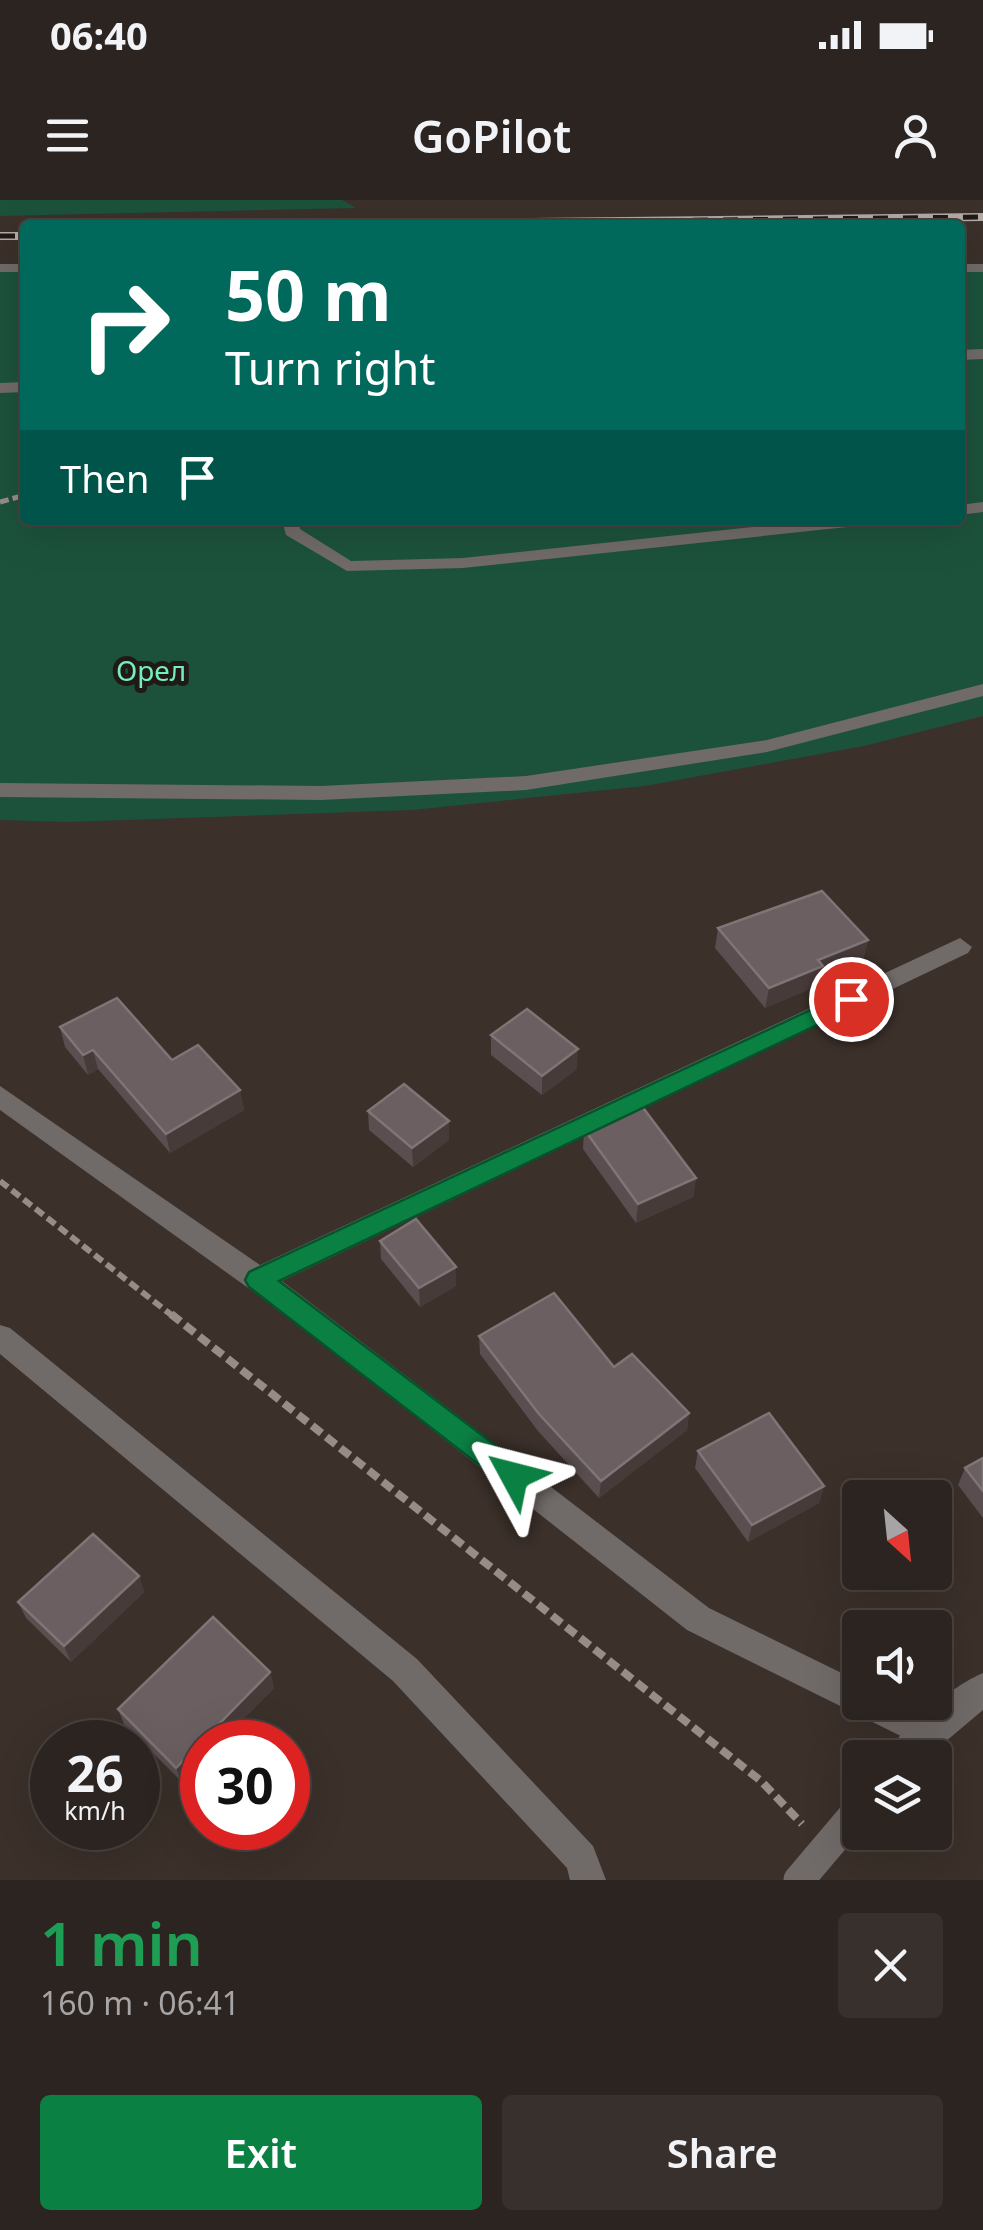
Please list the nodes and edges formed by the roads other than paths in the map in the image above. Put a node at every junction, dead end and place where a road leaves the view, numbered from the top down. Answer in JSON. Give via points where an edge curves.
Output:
{"nodes":[{"id":1,"x":291,"y":525,"type":"edge"},
{"id":2,"x":819,"y":525,"type":"edge"},
{"id":3,"x":983,"y":690,"type":"edge"},
{"id":4,"x":0,"y":790,"type":"edge"},
{"id":5,"x":960,"y":947,"type":"dead end"},
{"id":6,"x":0,"y":1096,"type":"edge"},
{"id":7,"x":258,"y":1280,"type":"junction"},
{"id":8,"x":0,"y":1337,"type":"edge"},
{"id":9,"x":983,"y":1689,"type":"edge"},
{"id":10,"x":842,"y":1690,"type":"edge"},
{"id":11,"x":903,"y":1720,"type":"edge"},
{"id":12,"x":927,"y":1732,"type":"junction"},
{"id":13,"x":919,"y":1740,"type":"edge"},
{"id":14,"x":842,"y":1830,"type":"edge"},
{"id":15,"x":588,"y":1880,"type":"edge"},
{"id":16,"x":800,"y":1880,"type":"edge"}],
"edges":[{"from":1,"to":2,"type":"lane","via":[[348,566],[463,563]]},
{"from":3,"to":4,"type":"lane","via":[[767,746],[526,783],[321,793]]},
{"from":5,"to":7,"type":"street"},
{"from":6,"to":7,"type":"street"},
{"from":7,"to":10,"type":"street","via":[[698,1619]]},
{"from":8,"to":15,"type":"street","via":[[405,1670],[580,1858]]},
{"from":9,"to":12,"type":"street"},
{"from":11,"to":12,"type":"street"},
{"from":12,"to":13,"type":"street"},
{"from":14,"to":16,"type":"street","bridge":true}]}
